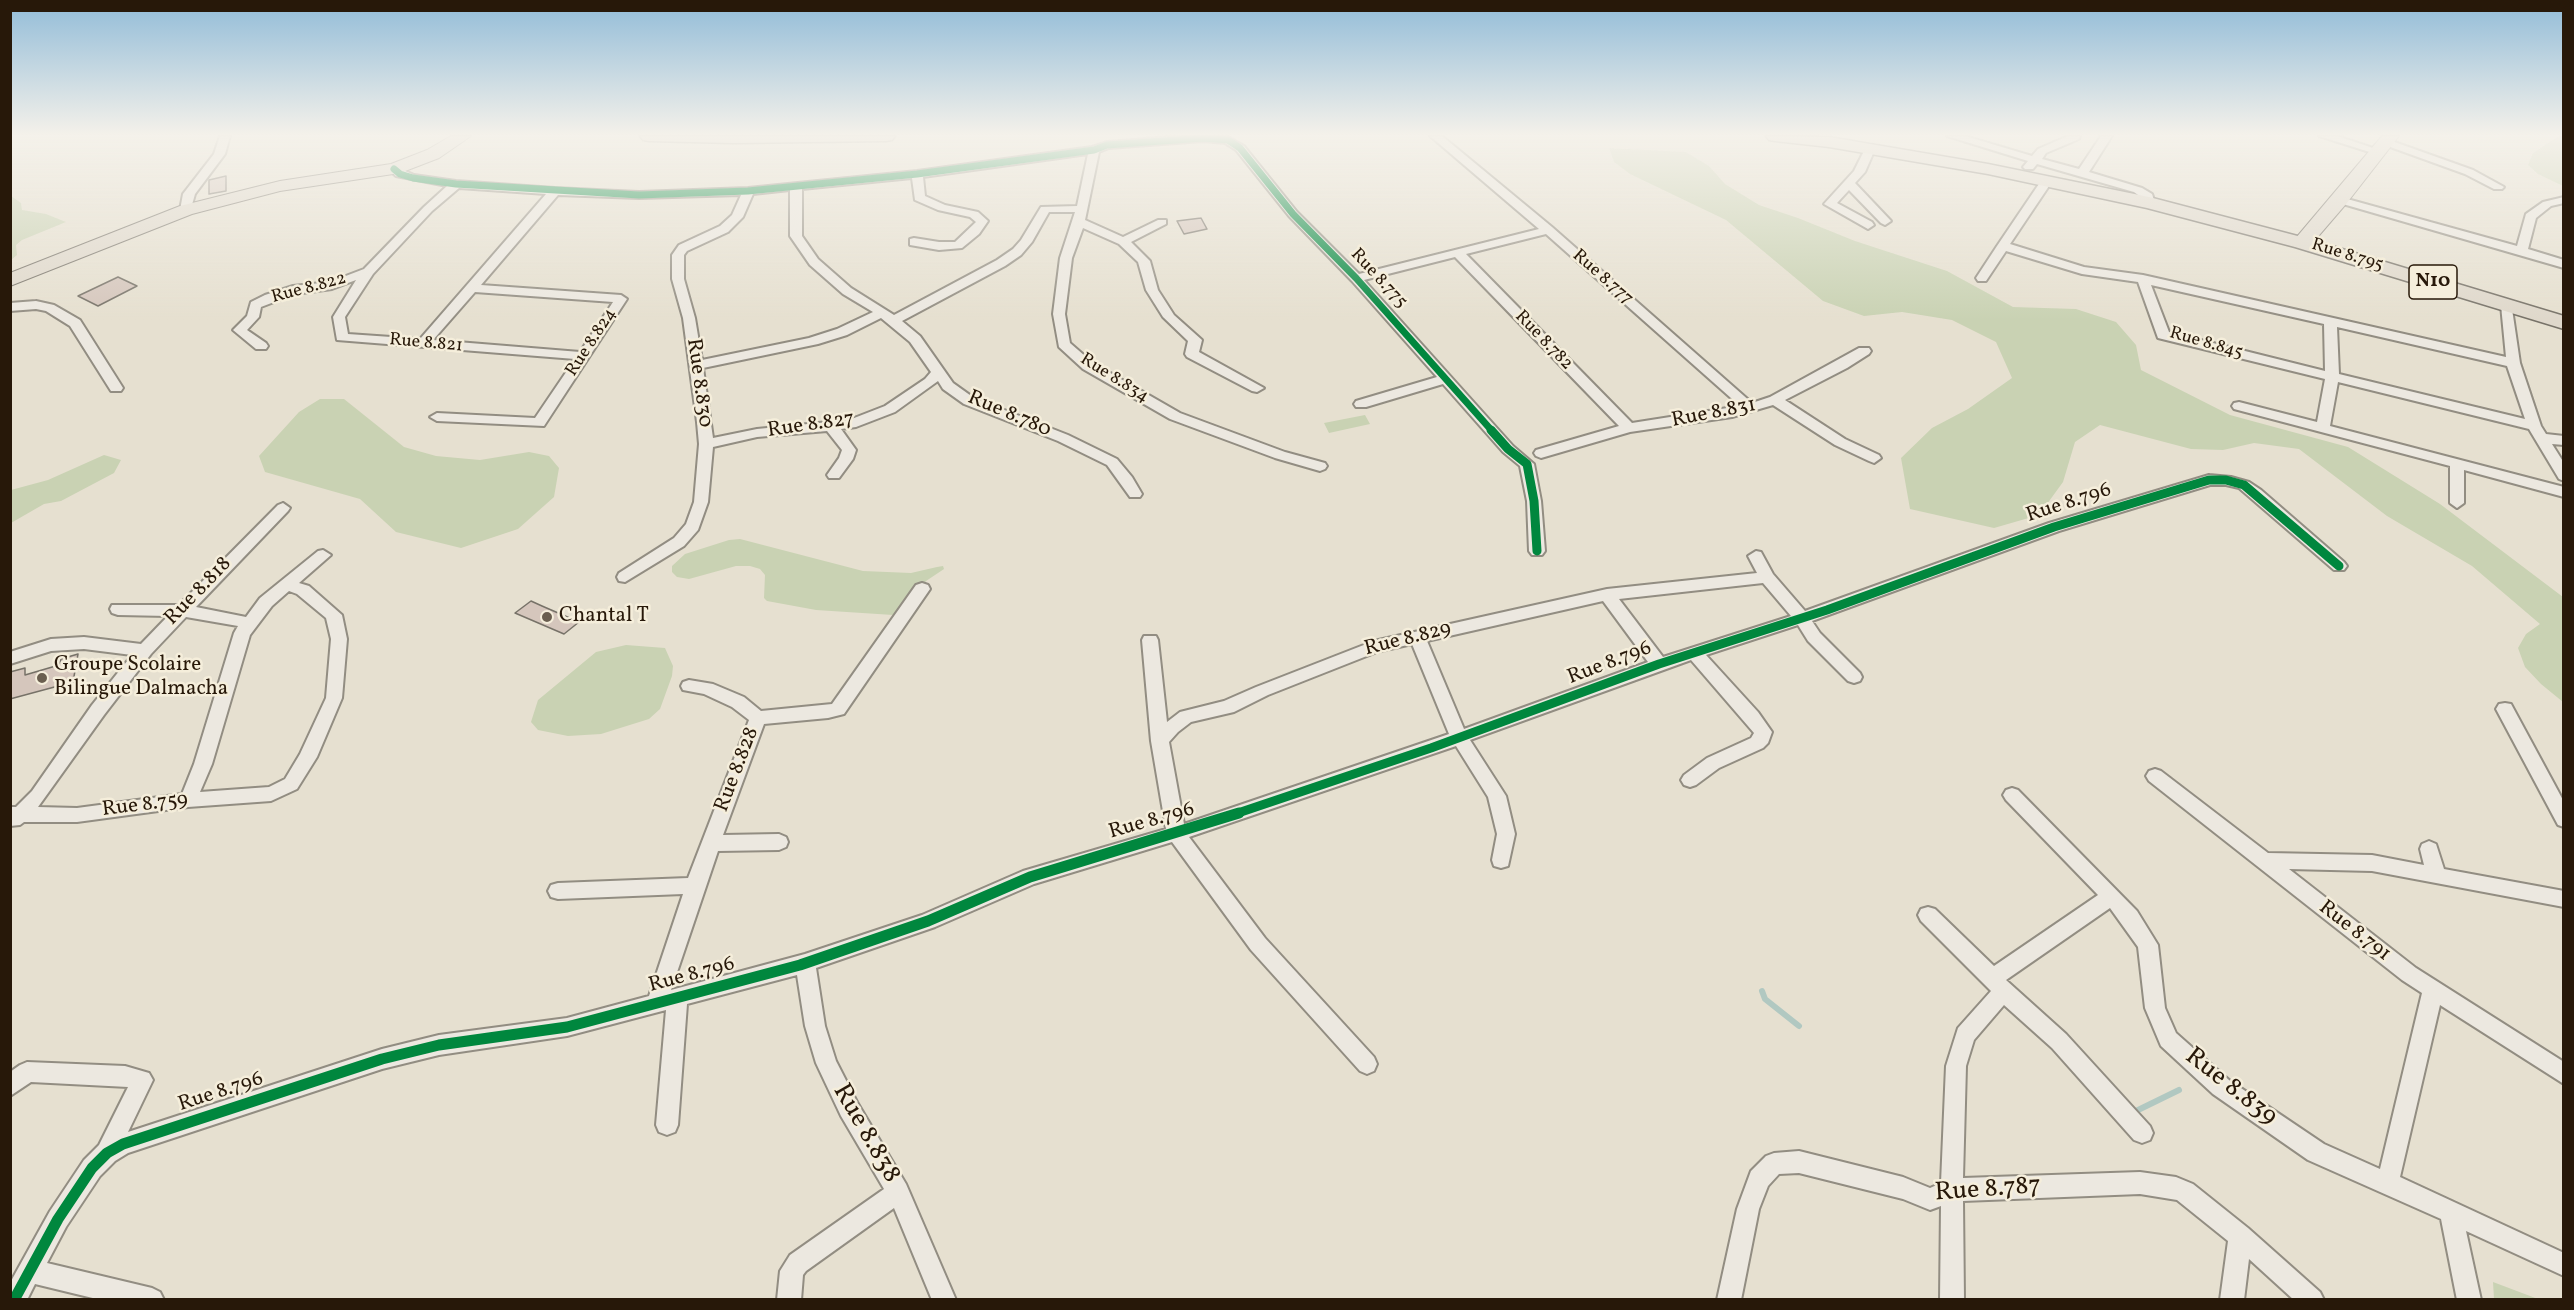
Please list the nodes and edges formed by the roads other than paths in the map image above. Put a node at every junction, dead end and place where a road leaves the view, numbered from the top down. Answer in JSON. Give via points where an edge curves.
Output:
{"nodes":[{"id":1,"x":188,"y":197,"type":"edge"},
{"id":2,"x":236,"y":197,"type":"edge"},
{"id":3,"x":441,"y":197,"type":"edge"},
{"id":4,"x":550,"y":197,"type":"edge"},
{"id":5,"x":745,"y":197,"type":"edge"},
{"id":6,"x":796,"y":197,"type":"edge"},
{"id":7,"x":919,"y":197,"type":"edge"},
{"id":8,"x":1085,"y":197,"type":"edge"},
{"id":9,"x":1279,"y":197,"type":"edge"},
{"id":10,"x":1508,"y":197,"type":"edge"},
{"id":11,"x":1836,"y":197,"type":"edge"},
{"id":12,"x":1862,"y":197,"type":"edge"},
{"id":13,"x":2036,"y":197,"type":"edge"},
{"id":14,"x":2123,"y":197,"type":"edge"},
{"id":15,"x":2148,"y":197,"type":"edge"},
{"id":16,"x":2342,"y":197,"type":"edge"},
{"id":17,"x":2340,"y":200,"type":"junction"},
{"id":18,"x":2562,"y":200,"type":"edge"},
{"id":19,"x":2149,"y":203,"type":"junction"},
{"id":20,"x":186,"y":210,"type":"junction"},
{"id":21,"x":1080,"y":215,"type":"junction"},
{"id":22,"x":1885,"y":221,"type":"dead end"},
{"id":23,"x":1162,"y":222,"type":"dead end"},
{"id":24,"x":1868,"y":225,"type":"dead end"},
{"id":25,"x":1548,"y":230,"type":"junction"},
{"id":26,"x":1123,"y":241,"type":"junction"},
{"id":27,"x":914,"y":242,"type":"dead end"},
{"id":28,"x":2302,"y":243,"type":"junction"},
{"id":29,"x":2003,"y":246,"type":"junction"},
{"id":30,"x":2522,"y":251,"type":"junction"},
{"id":31,"x":1458,"y":254,"type":"junction"},
{"id":32,"x":2564,"y":264,"type":"edge"},
{"id":33,"x":369,"y":272,"type":"junction"},
{"id":34,"x":1356,"y":278,"type":"junction"},
{"id":35,"x":1982,"y":278,"type":"dead end"},
{"id":36,"x":2143,"y":279,"type":"junction"},
{"id":37,"x":10,"y":280,"type":"edge"},
{"id":38,"x":472,"y":288,"type":"junction"},
{"id":39,"x":2507,"y":304,"type":"junction"},
{"id":40,"x":10,"y":307,"type":"edge"},
{"id":41,"x":881,"y":313,"type":"junction"},
{"id":42,"x":894,"y":320,"type":"junction"},
{"id":43,"x":2331,"y":321,"type":"junction"},
{"id":44,"x":2560,"y":321,"type":"edge"},
{"id":45,"x":423,"y":344,"type":"junction"},
{"id":46,"x":261,"y":346,"type":"dead end"},
{"id":47,"x":1864,"y":351,"type":"dead end"},
{"id":48,"x":584,"y":356,"type":"junction"},
{"id":49,"x":2514,"y":363,"type":"junction"},
{"id":50,"x":697,"y":365,"type":"junction"},
{"id":51,"x":939,"y":372,"type":"junction"},
{"id":52,"x":1447,"y":378,"type":"junction"},
{"id":53,"x":2332,"y":378,"type":"junction"},
{"id":54,"x":116,"y":388,"type":"dead end"},
{"id":55,"x":1257,"y":388,"type":"dead end"},
{"id":56,"x":1775,"y":400,"type":"junction"},
{"id":57,"x":1361,"y":404,"type":"dead end"},
{"id":58,"x":2239,"y":406,"type":"dead end"},
{"id":59,"x":1751,"y":409,"type":"junction"},
{"id":60,"x":437,"y":417,"type":"dead end"},
{"id":61,"x":831,"y":426,"type":"junction"},
{"id":62,"x":2323,"y":427,"type":"junction"},
{"id":63,"x":1629,"y":429,"type":"junction"},
{"id":64,"x":2538,"y":432,"type":"junction"},
{"id":65,"x":2564,"y":441,"type":"edge"},
{"id":66,"x":706,"y":444,"type":"junction"},
{"id":67,"x":1541,"y":453,"type":"dead end"},
{"id":68,"x":1874,"y":458,"type":"dead end"},
{"id":69,"x":2457,"y":463,"type":"junction"},
{"id":70,"x":1320,"y":466,"type":"dead end"},
{"id":71,"x":834,"y":474,"type":"dead end"},
{"id":72,"x":2564,"y":476,"type":"edge"},
{"id":73,"x":2564,"y":492,"type":"edge"},
{"id":74,"x":1134,"y":494,"type":"dead end"},
{"id":75,"x":2457,"y":503,"type":"dead end"},
{"id":76,"x":283,"y":508,"type":"dead end"},
{"id":77,"x":1537,"y":550,"type":"dead end"},
{"id":78,"x":323,"y":555,"type":"dead end"},
{"id":79,"x":1756,"y":556,"type":"dead end"},
{"id":80,"x":2339,"y":566,"type":"dead end"},
{"id":81,"x":625,"y":577,"type":"dead end"},
{"id":82,"x":1767,"y":577,"type":"junction"},
{"id":83,"x":287,"y":585,"type":"junction"},
{"id":84,"x":922,"y":589,"type":"dead end"},
{"id":85,"x":1607,"y":596,"type":"junction"},
{"id":86,"x":118,"y":609,"type":"dead end"},
{"id":87,"x":182,"y":611,"type":"junction"},
{"id":88,"x":1802,"y":618,"type":"junction"},
{"id":89,"x":248,"y":623,"type":"junction"},
{"id":90,"x":1417,"y":637,"type":"junction"},
{"id":91,"x":1150,"y":640,"type":"dead end"},
{"id":92,"x":145,"y":650,"type":"junction"},
{"id":93,"x":1694,"y":653,"type":"junction"},
{"id":94,"x":10,"y":658,"type":"edge"},
{"id":95,"x":1659,"y":664,"type":"junction"},
{"id":96,"x":1854,"y":677,"type":"dead end"},
{"id":97,"x":689,"y":686,"type":"dead end"},
{"id":98,"x":2505,"y":709,"type":"dead end"},
{"id":99,"x":758,"y":718,"type":"junction"},
{"id":100,"x":1460,"y":737,"type":"junction"},
{"id":101,"x":1160,"y":741,"type":"junction"},
{"id":102,"x":2155,"y":776,"type":"dead end"},
{"id":103,"x":1690,"y":780,"type":"dead end"},
{"id":104,"x":2012,"y":795,"type":"dead end"},
{"id":105,"x":188,"y":800,"type":"junction"},
{"id":106,"x":13,"y":818,"type":"edge"},
{"id":107,"x":2564,"y":820,"type":"edge"},
{"id":108,"x":1176,"y":833,"type":"junction"},
{"id":109,"x":779,"y":842,"type":"dead end"},
{"id":110,"x":711,"y":843,"type":"junction"},
{"id":111,"x":2429,"y":849,"type":"dead end"},
{"id":112,"x":1501,"y":860,"type":"dead end"},
{"id":113,"x":2263,"y":861,"type":"junction"},
{"id":114,"x":2436,"y":875,"type":"junction"},
{"id":115,"x":695,"y":886,"type":"junction"},
{"id":116,"x":558,"y":891,"type":"dead end"},
{"id":117,"x":2112,"y":896,"type":"junction"},
{"id":118,"x":2564,"y":899,"type":"edge"},
{"id":119,"x":1928,"y":915,"type":"dead end"},
{"id":120,"x":805,"y":963,"type":"junction"},
{"id":121,"x":1998,"y":985,"type":"junction"},
{"id":122,"x":2433,"y":990,"type":"junction"},
{"id":123,"x":667,"y":1000,"type":"junction"},
{"id":124,"x":1367,"y":1064,"type":"dead end"},
{"id":125,"x":2564,"y":1074,"type":"edge"},
{"id":126,"x":10,"y":1086,"type":"edge"},
{"id":127,"x":667,"y":1125,"type":"dead end"},
{"id":128,"x":2142,"y":1133,"type":"dead end"},
{"id":129,"x":107,"y":1154,"type":"junction"},
{"id":130,"x":2388,"y":1183,"type":"junction"},
{"id":131,"x":1952,"y":1190,"type":"junction"},
{"id":132,"x":898,"y":1192,"type":"junction"},
{"id":133,"x":2451,"y":1213,"type":"junction"},
{"id":134,"x":2240,"y":1236,"type":"junction"},
{"id":135,"x":2564,"y":1265,"type":"edge"},
{"id":136,"x":30,"y":1271,"type":"junction"},
{"id":137,"x":14,"y":1299,"type":"edge"},
{"id":138,"x":152,"y":1299,"type":"edge"},
{"id":139,"x":789,"y":1299,"type":"edge"},
{"id":140,"x":944,"y":1299,"type":"edge"},
{"id":141,"x":1729,"y":1299,"type":"edge"},
{"id":142,"x":1952,"y":1299,"type":"edge"},
{"id":143,"x":2232,"y":1299,"type":"edge"},
{"id":144,"x":2312,"y":1299,"type":"edge"},
{"id":145,"x":2469,"y":1299,"type":"edge"}],
"edges":[{"from":1,"to":20,"type":"street"},
{"from":2,"to":20,"type":"main road"},
{"from":3,"to":33,"type":"street","name":"Rue 8.822"},
{"from":4,"to":38,"type":"street"},
{"from":5,"to":50,"type":"street","name":"Rue 8.830","via":[[737,216],[724,229],[683,248],[678,255],[678,279]]},
{"from":6,"to":41,"type":"street","name":"Rue 8.780","via":[[796,236],[814,262]]},
{"from":7,"to":27,"type":"street","via":[[942,208],[974,214],[982,221],[958,245]]},
{"from":8,"to":21,"type":"street","name":"Rue 8.834"},
{"from":9,"to":34,"type":"street","name":"Rue 8.775"},
{"from":10,"to":25,"type":"street","name":"Rue 8.777"},
{"from":11,"to":24,"type":"street","via":[[1830,204]]},
{"from":12,"to":22,"type":"street"},
{"from":13,"to":29,"type":"street"},
{"from":14,"to":19,"type":"highway","number":"N10"},
{"from":15,"to":19,"type":"street"},
{"from":16,"to":17,"type":"main road"},
{"from":17,"to":28,"type":"main road"},
{"from":17,"to":30,"type":"street"},
{"from":18,"to":30,"type":"street","via":[[2547,204],[2530,216]]},
{"from":19,"to":28,"type":"highway","number":"N10"},
{"from":20,"to":37,"type":"main road"},
{"from":21,"to":26,"type":"street"},
{"from":21,"to":42,"type":"street","via":[[1045,208],[1017,252]]},
{"from":21,"to":70,"type":"street","name":"Rue 8.834","via":[[1066,258],[1059,314],[1064,345],[1088,366],[1175,416]]},
{"from":23,"to":26,"type":"street"},
{"from":25,"to":31,"type":"street"},
{"from":25,"to":59,"type":"street","name":"Rue 8.777"},
{"from":26,"to":55,"type":"street","via":[[1144,261],[1152,290],[1169,317],[1195,340],[1192,354]]},
{"from":28,"to":39,"type":"highway","name":"Rue 8.795","number":"N10"},
{"from":29,"to":35,"type":"street"},
{"from":29,"to":36,"type":"street","via":[[2082,270]]},
{"from":30,"to":32,"type":"street"},
{"from":31,"to":34,"type":"street"},
{"from":31,"to":63,"type":"street","name":"Rue 8.782"},
{"from":33,"to":45,"type":"street","name":"Rue 8.821","via":[[339,317],[342,337]]},
{"from":33,"to":46,"type":"street","name":"Rue 8.822","via":[[332,285],[293,290],[255,305],[253,317],[239,330]]},
{"from":34,"to":52,"type":"street","name":"Rue 8.775"},
{"from":36,"to":43,"type":"street"},
{"from":36,"to":53,"type":"street","name":"Rue 8.845","via":[[2163,335]]},
{"from":38,"to":45,"type":"street"},
{"from":38,"to":48,"type":"street","name":"Rue 8.824","via":[[621,299]]},
{"from":39,"to":44,"type":"highway","name":"Rue 8.795","number":"N10"},
{"from":39,"to":49,"type":"street"},
{"from":40,"to":54,"type":"street","via":[[50,308],[75,323]]},
{"from":41,"to":42,"type":"street","name":"Rue 8.780"},
{"from":41,"to":50,"type":"street","via":[[820,339]]},
{"from":42,"to":51,"type":"street","name":"Rue 8.780","via":[[915,339]]},
{"from":43,"to":49,"type":"street"},
{"from":43,"to":53,"type":"street"},
{"from":45,"to":48,"type":"street","name":"Rue 8.821"},
{"from":47,"to":56,"type":"street"},
{"from":48,"to":60,"type":"street","name":"Rue 8.824","via":[[539,423]]},
{"from":49,"to":64,"type":"street"},
{"from":50,"to":66,"type":"street","name":"Rue 8.830"},
{"from":51,"to":61,"type":"street","name":"Rue 8.827","via":[[890,409],[851,424]]},
{"from":51,"to":74,"type":"street","name":"Rue 8.780","via":[[948,386],[969,401],[1112,462]]},
{"from":52,"to":57,"type":"street"},
{"from":52,"to":77,"type":"street","name":"Rue 8.775","via":[[1508,449],[1527,464]]},
{"from":53,"to":62,"type":"street"},
{"from":53,"to":64,"type":"street","name":"Rue 8.845"},
{"from":56,"to":59,"type":"street","name":"Rue 8.831"},
{"from":56,"to":68,"type":"street","name":"Rue 8.831","via":[[1840,442]]},
{"from":58,"to":62,"type":"street"},
{"from":59,"to":63,"type":"street","name":"Rue 8.831"},
{"from":61,"to":66,"type":"street","name":"Rue 8.827"},
{"from":61,"to":71,"type":"street","via":[[849,450]]},
{"from":62,"to":69,"type":"street"},
{"from":63,"to":67,"type":"street","name":"Rue 8.831"},
{"from":64,"to":65,"type":"street","name":"Rue 8.845"},
{"from":64,"to":72,"type":"street"},
{"from":66,"to":81,"type":"street","name":"Rue 8.830","via":[[701,502],[693,526],[679,542]]},
{"from":69,"to":73,"type":"street"},
{"from":69,"to":75,"type":"street"},
{"from":76,"to":87,"type":"street","name":"Rue 8.818"},
{"from":78,"to":83,"type":"street"},
{"from":79,"to":82,"type":"street"},
{"from":80,"to":88,"type":"street","name":"Rue 8.796","via":[[2244,484],[2209,480],[2054,527]]},
{"from":82,"to":85,"type":"street","name":"Rue 8.829"},
{"from":82,"to":88,"type":"street"},
{"from":83,"to":89,"type":"street"},
{"from":83,"to":105,"type":"street","name":"Rue 8.759","via":[[303,590],[334,615],[339,639],[334,698],[308,757],[285,788]]},
{"from":84,"to":99,"type":"street","name":"Rue 8.828","via":[[838,709]]},
{"from":85,"to":90,"type":"street","name":"Rue 8.829"},
{"from":85,"to":95,"type":"street"},
{"from":86,"to":87,"type":"street"},
{"from":87,"to":89,"type":"street"},
{"from":87,"to":92,"type":"street","name":"Rue 8.818"},
{"from":88,"to":93,"type":"street","name":"Rue 8.796"},
{"from":88,"to":96,"type":"street"},
{"from":89,"to":105,"type":"street"},
{"from":90,"to":100,"type":"street"},
{"from":90,"to":101,"type":"street","name":"Rue 8.829","via":[[1360,651],[1228,707],[1186,717]]},
{"from":91,"to":101,"type":"street"},
{"from":92,"to":94,"type":"street","via":[[84,643],[51,645]]},
{"from":92,"to":106,"type":"street","name":"Rue 8.818","via":[[38,795]]},
{"from":93,"to":95,"type":"street","name":"Rue 8.796"},
{"from":93,"to":103,"type":"street","via":[[1752,717],[1762,738],[1713,763]]},
{"from":95,"to":100,"type":"street","name":"Rue 8.796"},
{"from":97,"to":99,"type":"street","via":[[707,688],[729,698]]},
{"from":98,"to":107,"type":"street"},
{"from":99,"to":110,"type":"street","name":"Rue 8.828"},
{"from":100,"to":108,"type":"street","name":"Rue 8.796"},
{"from":100,"to":112,"type":"street","via":[[1502,808],[1506,834]]},
{"from":101,"to":108,"type":"street"},
{"from":102,"to":113,"type":"street","name":"Rue 8.791"},
{"from":104,"to":117,"type":"street","name":"Rue 8.839"},
{"from":105,"to":106,"type":"street","name":"Rue 8.759","via":[[77,815]]},
{"from":108,"to":120,"type":"street","name":"Rue 8.796","via":[[1030,877],[928,921]]},
{"from":108,"to":124,"type":"street","via":[[1258,944]]},
{"from":109,"to":110,"type":"street"},
{"from":110,"to":115,"type":"street","name":"Rue 8.828"},
{"from":111,"to":114,"type":"street"},
{"from":113,"to":114,"type":"street","via":[[2372,863]]},
{"from":113,"to":122,"type":"street","name":"Rue 8.791"},
{"from":114,"to":118,"type":"street"},
{"from":115,"to":116,"type":"street"},
{"from":115,"to":123,"type":"street","name":"Rue 8.828"},
{"from":117,"to":121,"type":"street"},
{"from":117,"to":130,"type":"street","name":"Rue 8.839","via":[[2148,945],[2155,1008],[2168,1038],[2221,1087],[2316,1152]]},
{"from":119,"to":121,"type":"street"},
{"from":120,"to":123,"type":"street","name":"Rue 8.796"},
{"from":120,"to":132,"type":"street","name":"Rue 8.838","via":[[815,1026],[826,1063]]},
{"from":121,"to":128,"type":"street","via":[[2059,1041]]},
{"from":121,"to":131,"type":"street","via":[[1965,1035],[1956,1066]]},
{"from":122,"to":125,"type":"street","name":"Rue 8.791"},
{"from":122,"to":130,"type":"street"},
{"from":123,"to":127,"type":"street","name":"Rue 8.828"},
{"from":123,"to":129,"type":"street","name":"Rue 8.796","via":[[567,1027],[439,1045],[382,1059],[123,1144]]},
{"from":126,"to":129,"type":"street","via":[[27,1072],[142,1080]]},
{"from":129,"to":136,"type":"street","name":"Rue 8.796","via":[[92,1168],[58,1219]]},
{"from":130,"to":133,"type":"street","name":"Rue 8.839"},
{"from":131,"to":134,"type":"street","name":"Rue 8.787","via":[[2140,1183],[2176,1188]]},
{"from":131,"to":141,"type":"street","name":"Rue 8.787","via":[[1930,1199],[1903,1188],[1799,1162],[1774,1164],[1759,1179],[1748,1209]]},
{"from":131,"to":142,"type":"street"},
{"from":132,"to":139,"type":"street","via":[[798,1263],[792,1271]]},
{"from":132,"to":140,"type":"street","name":"Rue 8.838"},
{"from":133,"to":135,"type":"street","name":"Rue 8.839"},
{"from":133,"to":145,"type":"street"},
{"from":134,"to":143,"type":"street"},
{"from":134,"to":144,"type":"street","name":"Rue 8.787"},
{"from":136,"to":137,"type":"street","name":"Rue 8.796"},
{"from":136,"to":138,"type":"street"}]}
